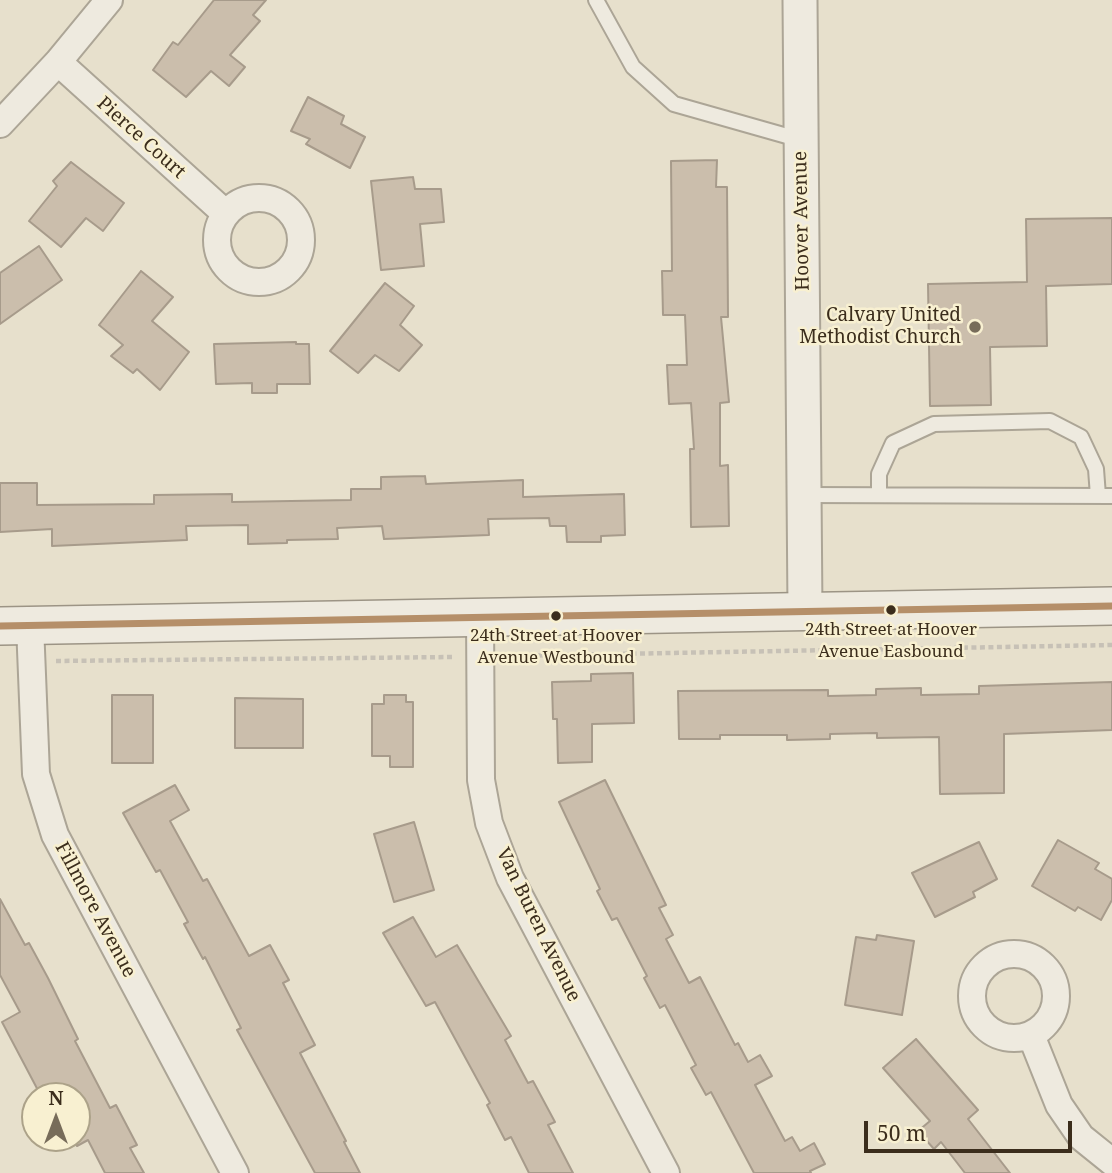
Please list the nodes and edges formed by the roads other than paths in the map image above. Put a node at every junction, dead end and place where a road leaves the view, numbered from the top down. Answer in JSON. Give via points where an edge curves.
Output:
{"nodes":[{"id":1,"x":109,"y":0,"type":"edge"},
{"id":2,"x":596,"y":0,"type":"edge"},
{"id":3,"x":800,"y":0,"type":"edge"},
{"id":4,"x":58,"y":62,"type":"junction"},
{"id":5,"x":0,"y":124,"type":"edge"},
{"id":6,"x":801,"y":140,"type":"junction"},
{"id":7,"x":225,"y":213,"type":"dead end"},
{"id":8,"x":804,"y":495,"type":"junction"},
{"id":9,"x":879,"y":495,"type":"junction"},
{"id":10,"x":1105,"y":496,"type":"edge"},
{"id":11,"x":1112,"y":606,"type":"edge"},
{"id":12,"x":806,"y":610,"type":"junction"},
{"id":13,"x":480,"y":617,"type":"junction"},
{"id":14,"x":15,"y":626,"type":"edge"},
{"id":15,"x":1031,"y":1035,"type":"dead end"},
{"id":16,"x":1112,"y":1162,"type":"edge"},
{"id":17,"x":235,"y":1173,"type":"edge"},
{"id":18,"x":666,"y":1173,"type":"edge"}],
"edges":[{"from":1,"to":4,"type":"street"},
{"from":2,"to":6,"type":"lane","via":[[633,66],[674,104]]},
{"from":3,"to":6,"type":"street","name":"Hoover Avenue"},
{"from":4,"to":5,"type":"street"},
{"from":4,"to":7,"type":"street","name":"Pierce Court"},
{"from":6,"to":8,"type":"street","name":"Hoover Avenue"},
{"from":8,"to":9,"type":"lane"},
{"from":8,"to":12,"type":"street","name":"Hoover Avenue"},
{"from":9,"to":10,"type":"lane"},
{"from":9,"to":10,"type":"lane","via":[[879,474],[893,443],[934,424],[1050,421],[1080,437]]},
{"from":11,"to":12,"type":"main road"},
{"from":12,"to":13,"type":"main road"},
{"from":13,"to":14,"type":"main road"},
{"from":13,"to":18,"type":"street","name":"Van Buren Avenue","via":[[481,780],[489,823],[510,878]]},
{"from":14,"to":17,"type":"street","name":"Fillmore Avenue","via":[[31,661],[36,774],[55,835]]},
{"from":15,"to":16,"type":"street","via":[[1059,1105],[1080,1137]]}]}
